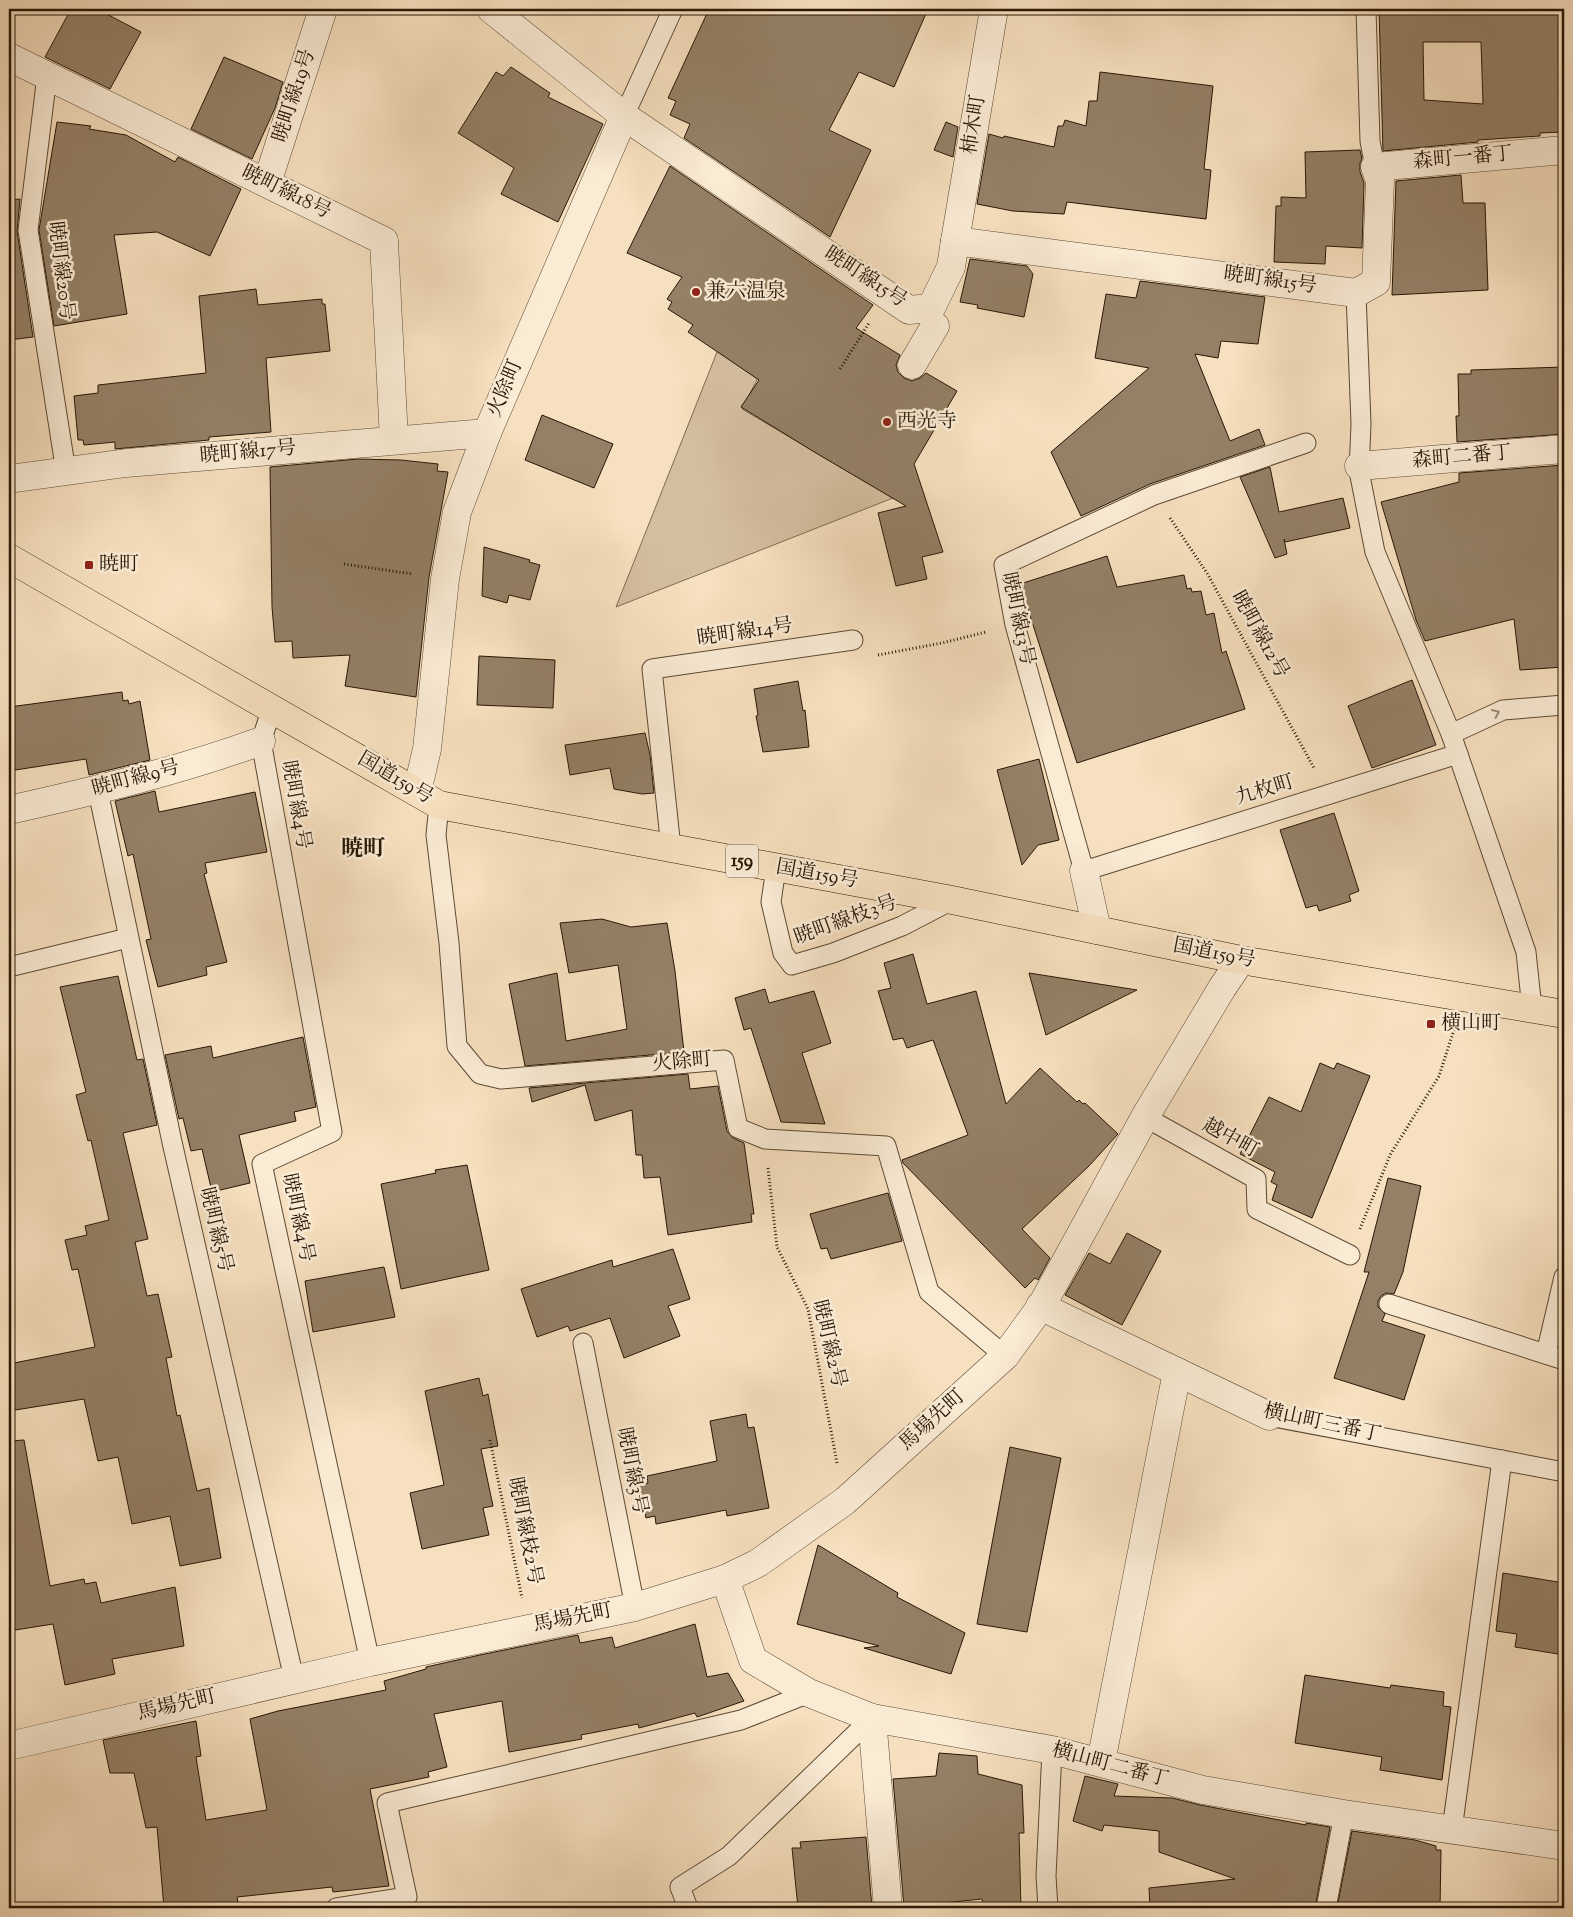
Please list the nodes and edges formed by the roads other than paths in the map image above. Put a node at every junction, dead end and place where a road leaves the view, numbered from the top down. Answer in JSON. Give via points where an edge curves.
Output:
{"nodes":[{"id":1,"x":323,"y":9,"type":"edge"},
{"id":2,"x":673,"y":9,"type":"edge"},
{"id":3,"x":994,"y":9,"type":"edge"},
{"id":4,"x":1366,"y":9,"type":"edge"},
{"id":5,"x":504,"y":13,"type":"edge"},
{"id":6,"x":9,"y":57,"type":"edge"},
{"id":7,"x":47,"y":76,"type":"junction"},
{"id":8,"x":624,"y":116,"type":"junction"},
{"id":9,"x":1564,"y":150,"type":"edge"},
{"id":10,"x":1378,"y":174,"type":"junction"},
{"id":11,"x":266,"y":183,"type":"junction"},
{"id":12,"x":956,"y":241,"type":"junction"},
{"id":13,"x":1356,"y":292,"type":"junction"},
{"id":14,"x":935,"y":326,"type":"dead end"},
{"id":15,"x":912,"y":364,"type":"dead end"},
{"id":16,"x":487,"y":433,"type":"junction"},
{"id":17,"x":394,"y":440,"type":"junction"},
{"id":18,"x":1306,"y":443,"type":"dead end"},
{"id":19,"x":1564,"y":449,"type":"edge"},
{"id":20,"x":1359,"y":466,"type":"junction"},
{"id":21,"x":66,"y":472,"type":"junction"},
{"id":22,"x":9,"y":479,"type":"edge"},
{"id":23,"x":9,"y":558,"type":"edge"},
{"id":24,"x":853,"y":640,"type":"road end"},
{"id":25,"x":1564,"y":705,"type":"edge"},
{"id":26,"x":272,"y":709,"type":"junction"},
{"id":27,"x":1451,"y":734,"type":"junction"},
{"id":28,"x":261,"y":740,"type":"junction"},
{"id":29,"x":1458,"y":754,"type":"junction"},
{"id":30,"x":98,"y":791,"type":"junction"},
{"id":31,"x":428,"y":798,"type":"junction"},
{"id":32,"x":9,"y":810,"type":"edge"},
{"id":33,"x":671,"y":848,"type":"junction"},
{"id":34,"x":776,"y":868,"type":"junction"},
{"id":35,"x":1084,"y":871,"type":"junction"},
{"id":36,"x":952,"y":900,"type":"junction"},
{"id":37,"x":1097,"y":930,"type":"junction"},
{"id":38,"x":128,"y":938,"type":"junction"},
{"id":39,"x":1241,"y":960,"type":"junction"},
{"id":40,"x":9,"y":967,"type":"edge"},
{"id":41,"x":1532,"y":1009,"type":"junction"},
{"id":42,"x":1564,"y":1014,"type":"edge"},
{"id":43,"x":1144,"y":1117,"type":"junction"},
{"id":44,"x":1350,"y":1255,"type":"road end"},
{"id":45,"x":1564,"y":1277,"type":"edge"},
{"id":46,"x":1389,"y":1304,"type":"dead end"},
{"id":47,"x":1040,"y":1306,"type":"junction"},
{"id":48,"x":583,"y":1343,"type":"dead end"},
{"id":49,"x":1546,"y":1354,"type":"junction"},
{"id":50,"x":1005,"y":1356,"type":"junction"},
{"id":51,"x":1564,"y":1360,"type":"edge"},
{"id":52,"x":1176,"y":1372,"type":"junction"},
{"id":53,"x":1269,"y":1416,"type":"joint"},
{"id":54,"x":1502,"y":1460,"type":"junction"},
{"id":55,"x":1564,"y":1472,"type":"edge"},
{"id":56,"x":726,"y":1579,"type":"junction"},
{"id":57,"x":635,"y":1607,"type":"junction"},
{"id":58,"x":370,"y":1662,"type":"junction"},
{"id":59,"x":294,"y":1679,"type":"junction"},
{"id":60,"x":809,"y":1693,"type":"junction"},
{"id":61,"x":872,"y":1718,"type":"junction"},
{"id":62,"x":9,"y":1746,"type":"edge"},
{"id":63,"x":1052,"y":1750,"type":"junction"},
{"id":64,"x":1101,"y":1762,"type":"junction"},
{"id":65,"x":1344,"y":1814,"type":"junction"},
{"id":66,"x":1452,"y":1830,"type":"junction"},
{"id":67,"x":1564,"y":1846,"type":"edge"},
{"id":68,"x":336,"y":1908,"type":"edge"},
{"id":69,"x":688,"y":1908,"type":"edge"},
{"id":70,"x":888,"y":1908,"type":"edge"},
{"id":71,"x":1048,"y":1908,"type":"edge"},
{"id":72,"x":1326,"y":1908,"type":"edge"}],
"edges":[{"from":1,"to":11,"type":"street","name":"暁町線19号"},
{"from":2,"to":8,"type":"lane","name":"火除町"},
{"from":3,"to":12,"type":"street","name":"柿木町"},
{"from":4,"to":10,"type":"lane","via":[[1370,141]]},
{"from":5,"to":8,"type":"street","name":"暁町線15号"},
{"from":6,"to":7,"type":"street","name":"暁町線18号"},
{"from":7,"to":11,"type":"street","name":"暁町線18号"},
{"from":7,"to":21,"type":"lane","name":"暁町線20号","via":[[28,230]]},
{"from":8,"to":12,"type":"street","name":"暁町線15号","via":[[909,310],[931,308],[951,267]]},
{"from":8,"to":16,"type":"street","name":"火除町"},
{"from":9,"to":10,"type":"street","name":"森町一番丁"},
{"from":10,"to":13,"type":"street","via":[[1376,282]]},
{"from":11,"to":17,"type":"street","name":"暁町線18号","via":[[384,241]]},
{"from":12,"to":13,"type":"street","name":"暁町線15号"},
{"from":13,"to":20,"type":"lane","via":[[1361,424]]},
{"from":14,"to":15,"type":"street"},
{"from":16,"to":17,"type":"street","name":"暁町線17号"},
{"from":16,"to":31,"type":"street","name":"火除町","via":[[457,512],[445,579],[428,742]]},
{"from":17,"to":21,"type":"street","name":"暁町線17号","via":[[126,463]]},
{"from":18,"to":35,"type":"lane","name":"暁町線13号","via":[[1154,495],[1004,565],[1014,625]]},
{"from":19,"to":20,"type":"street","name":"森町二番丁"},
{"from":20,"to":27,"type":"lane","via":[[1375,552]]},
{"from":21,"to":22,"type":"street","name":"暁町線17号"},
{"from":23,"to":26,"type":"highway","name":"国道159号","number":"159"},
{"from":24,"to":33,"type":"lane","name":"暁町線14号","via":[[652,669]]},
{"from":27,"to":25,"type":"lane","one_way":true,"via":[[1502,710]]},
{"from":26,"to":28,"type":"lane","name":"暁町線4号"},
{"from":26,"to":31,"type":"highway","name":"国道159号","number":"159"},
{"from":27,"to":29,"type":"lane"},
{"from":28,"to":30,"type":"street","name":"暁町線9号","via":[[223,755]]},
{"from":28,"to":58,"type":"lane","name":"暁町線4号","via":[[332,1132],[262,1164]]},
{"from":29,"to":35,"type":"lane","name":"九枚町"},
{"from":29,"to":41,"type":"lane","via":[[1526,952]]},
{"from":30,"to":32,"type":"street","name":"暁町線9号"},
{"from":30,"to":38,"type":"lane","name":"暁町線5号"},
{"from":31,"to":33,"type":"highway","name":"国道159号","number":"159"},
{"from":31,"to":50,"type":"lane","name":"火除町","via":[[436,834],[449,943],[457,1046],[480,1074],[501,1079],[724,1060],[738,1128],[765,1139],[886,1146],[929,1292]]},
{"from":33,"to":34,"type":"highway","name":"国道159号","number":"159"},
{"from":34,"to":36,"type":"highway","name":"国道159号","number":"159"},
{"from":34,"to":36,"type":"lane","name":"暁町線枝3号","via":[[771,902],[783,953],[792,965],[902,926]]},
{"from":35,"to":37,"type":"street","name":"暁町線13号"},
{"from":36,"to":37,"type":"highway","name":"国道159号","number":"159"},
{"from":37,"to":39,"type":"highway","name":"国道159号","number":"159"},
{"from":38,"to":40,"type":"lane"},
{"from":38,"to":59,"type":"lane","name":"暁町線5号"},
{"from":39,"to":41,"type":"highway","name":"国道159号","number":"159"},
{"from":39,"to":43,"type":"street","name":"馬場先町"},
{"from":41,"to":42,"type":"highway","name":"国道159号","number":"159"},
{"from":43,"to":44,"type":"lane","name":"越中町","via":[[1256,1179],[1257,1209]]},
{"from":43,"to":47,"type":"street","name":"馬場先町"},
{"from":45,"to":49,"type":"lane"},
{"from":46,"to":49,"type":"lane"},
{"from":47,"to":50,"type":"street","name":"馬場先町"},
{"from":47,"to":52,"type":"street","name":"横山町三番丁"},
{"from":48,"to":57,"type":"lane","name":"暁町線3号"},
{"from":49,"to":51,"type":"lane"},
{"from":50,"to":56,"type":"street","name":"馬場先町","via":[[845,1500],[758,1563]]},
{"from":52,"to":53,"type":"street","name":"横山町三番丁"},
{"from":52,"to":64,"type":"street"},
{"from":53,"to":54,"type":"lane","name":"横山町三番丁"},
{"from":54,"to":55,"type":"lane","name":"横山町三番丁"},
{"from":54,"to":66,"type":"lane"},
{"from":56,"to":57,"type":"street","name":"馬場先町"},
{"from":56,"to":60,"type":"street","name":"横山町二番丁","via":[[753,1660]]},
{"from":57,"to":58,"type":"street","name":"馬場先町"},
{"from":58,"to":59,"type":"street","name":"馬場先町"},
{"from":59,"to":62,"type":"street","name":"馬場先町"},
{"from":60,"to":61,"type":"street","name":"横山町二番丁"},
{"from":60,"to":68,"type":"lane","via":[[741,1720],[387,1803],[407,1897]]},
{"from":61,"to":63,"type":"street","name":"横山町二番丁"},
{"from":61,"to":69,"type":"lane","via":[[729,1856],[680,1887]]},
{"from":61,"to":70,"type":"street"},
{"from":63,"to":64,"type":"street","name":"横山町二番丁"},
{"from":63,"to":71,"type":"lane","via":[[1046,1876]]},
{"from":64,"to":65,"type":"street","name":"横山町二番丁","via":[[1203,1790]]},
{"from":65,"to":66,"type":"street","name":"横山町二番丁"},
{"from":65,"to":72,"type":"lane"},
{"from":66,"to":67,"type":"street","name":"横山町二番丁"}]}
